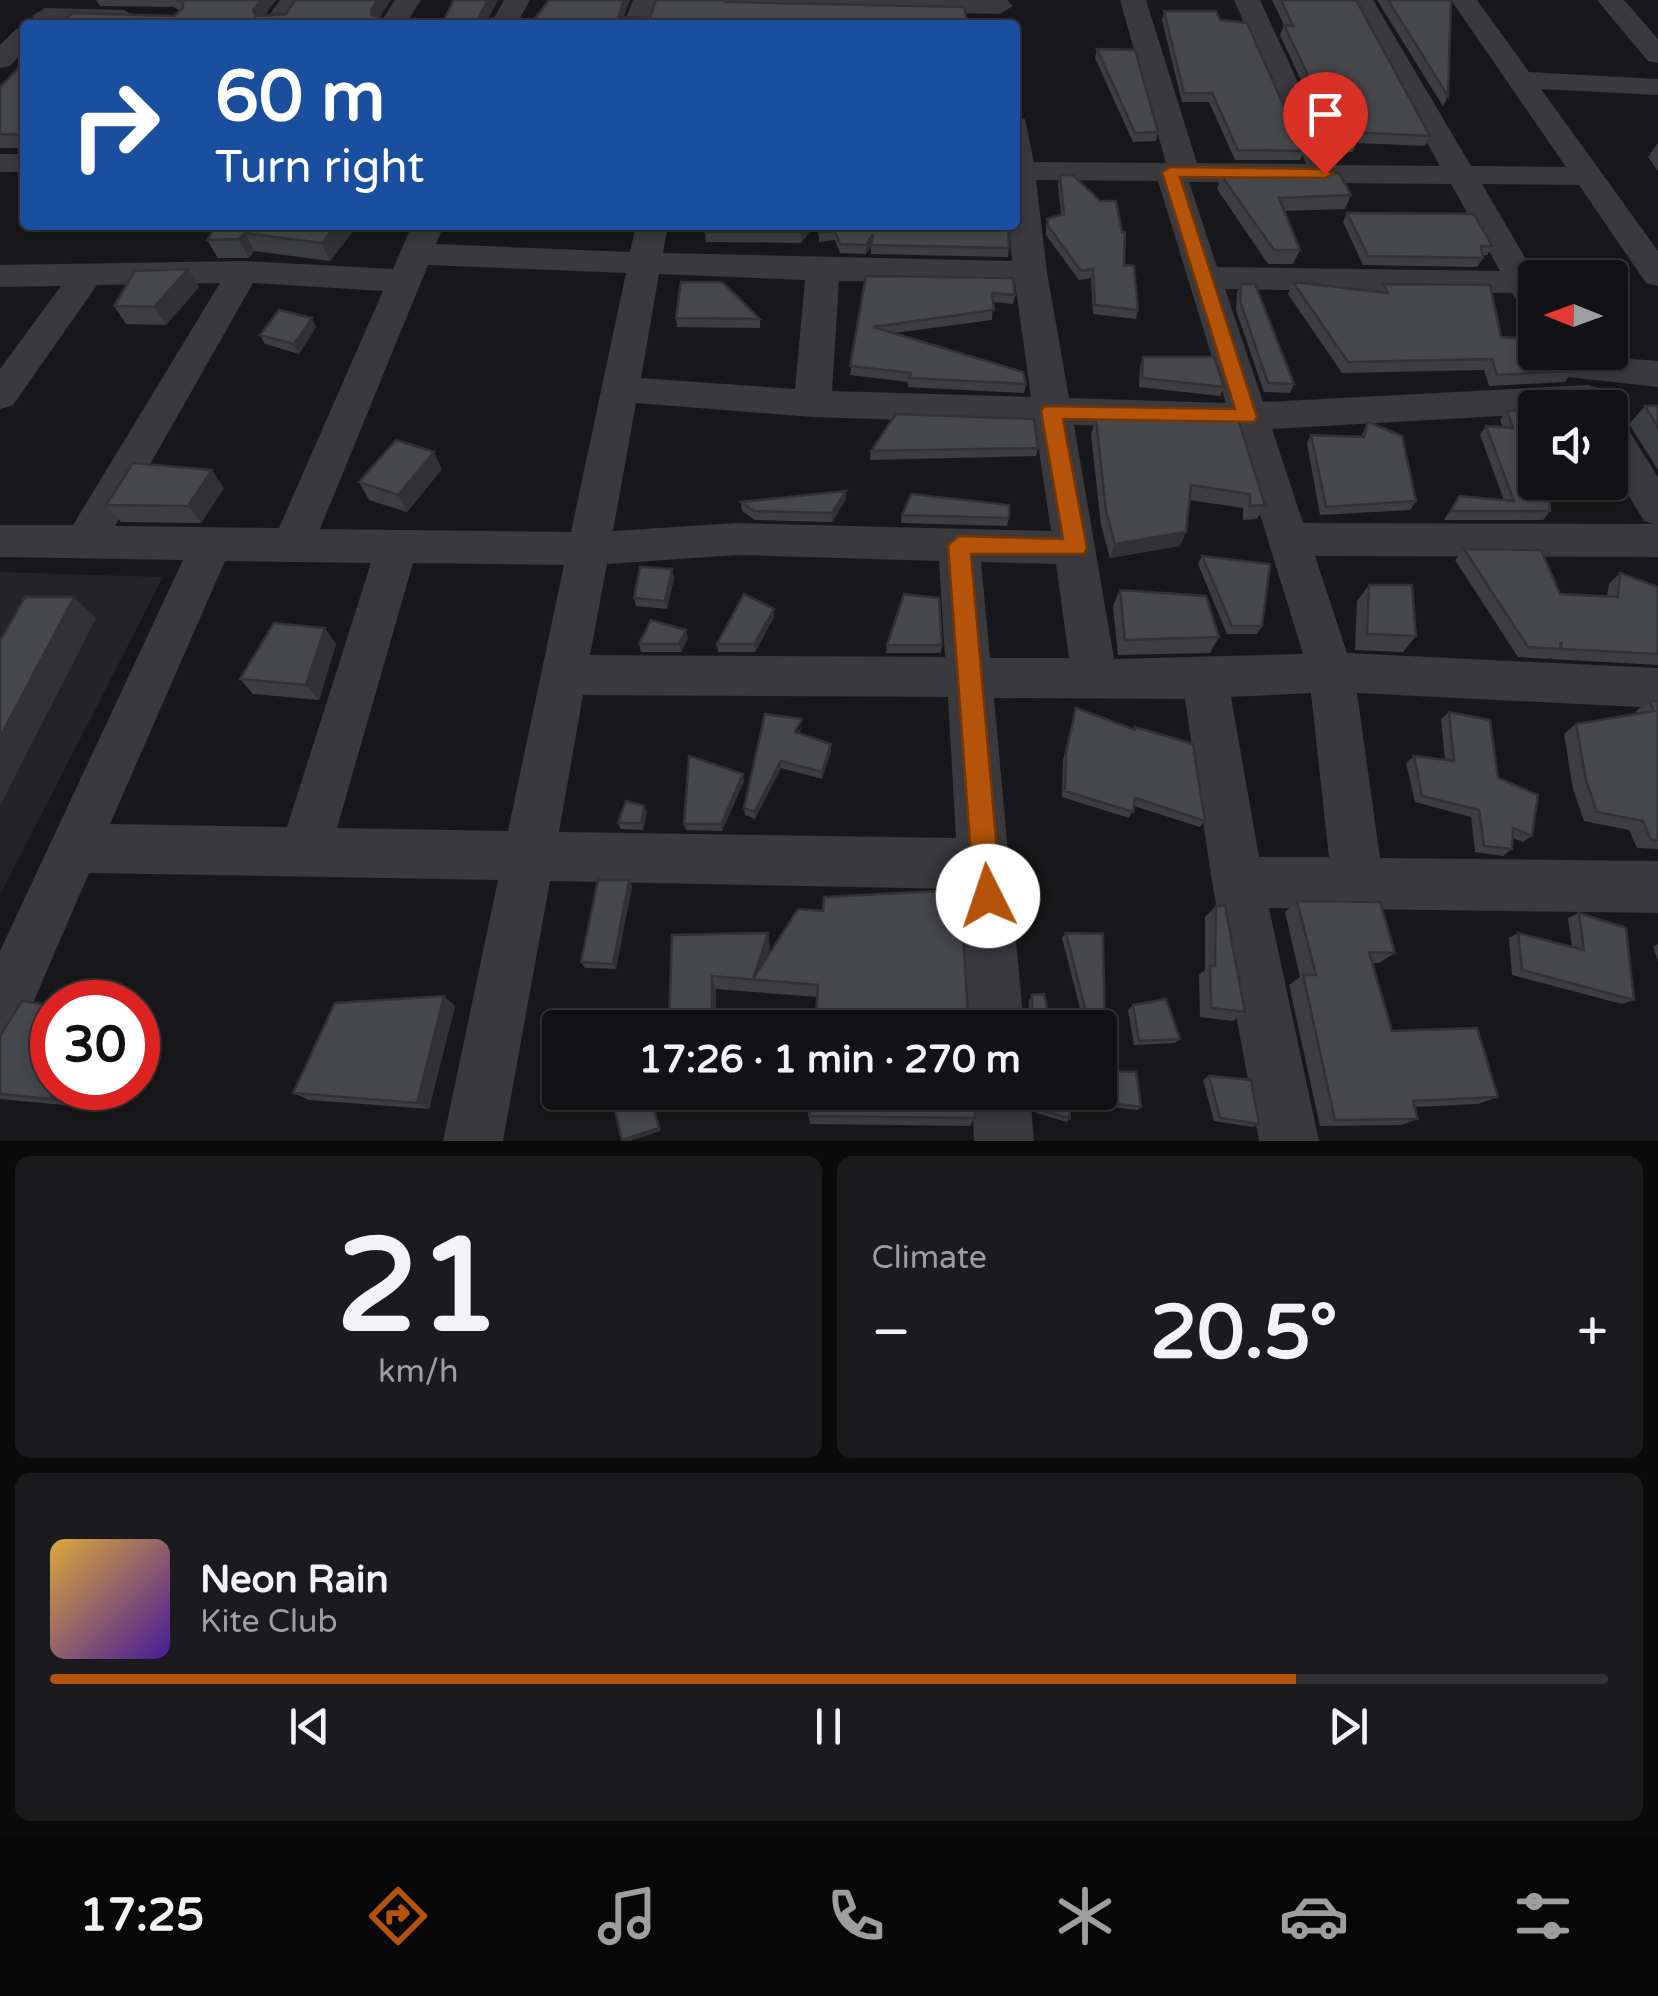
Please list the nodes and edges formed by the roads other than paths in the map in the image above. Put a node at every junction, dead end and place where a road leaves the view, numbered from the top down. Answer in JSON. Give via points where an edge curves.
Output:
{"nodes":[{"id":1,"x":1133,"y":0,"type":"edge"},
{"id":2,"x":1247,"y":0,"type":"edge"},
{"id":3,"x":1358,"y":0,"type":"edge"},
{"id":4,"x":1368,"y":0,"type":"edge"},
{"id":5,"x":1464,"y":0,"type":"edge"},
{"id":6,"x":1610,"y":0,"type":"edge"},
{"id":7,"x":738,"y":9,"type":"edge"},
{"id":8,"x":1001,"y":10,"type":"edge"},
{"id":9,"x":866,"y":14,"type":"edge"},
{"id":10,"x":156,"y":18,"type":"edge"},
{"id":11,"x":77,"y":20,"type":"edge"},
{"id":12,"x":20,"y":39,"type":"edge"},
{"id":13,"x":1658,"y":55,"type":"edge"},
{"id":14,"x":0,"y":60,"type":"edge"},
{"id":15,"x":1523,"y":80,"type":"junction"},
{"id":16,"x":1658,"y":87,"type":"edge"},
{"id":17,"x":1020,"y":171,"type":"edge"},
{"id":18,"x":1177,"y":172,"type":"junction"},
{"id":19,"x":1325,"y":174,"type":"junction"},
{"id":20,"x":1464,"y":175,"type":"junction"},
{"id":21,"x":1588,"y":176,"type":"junction"},
{"id":22,"x":1020,"y":188,"type":"edge"},
{"id":23,"x":648,"y":243,"type":"edge"},
{"id":24,"x":416,"y":254,"type":"edge"},
{"id":25,"x":823,"y":270,"type":"junction"},
{"id":26,"x":243,"y":272,"type":"junction"},
{"id":27,"x":1030,"y":272,"type":"junction"},
{"id":28,"x":1518,"y":272,"type":"edge"},
{"id":29,"x":1657,"y":272,"type":"edge"},
{"id":30,"x":0,"y":276,"type":"edge"},
{"id":31,"x":86,"y":276,"type":"junction"},
{"id":32,"x":1205,"y":278,"type":"junction"},
{"id":33,"x":1518,"y":292,"type":"edge"},
{"id":34,"x":1658,"y":374,"type":"edge"},
{"id":35,"x":1579,"y":381,"type":"edge"},
{"id":36,"x":618,"y":389,"type":"junction"},
{"id":37,"x":0,"y":396,"type":"edge"},
{"id":38,"x":812,"y":404,"type":"junction"},
{"id":39,"x":1052,"y":411,"type":"junction"},
{"id":40,"x":1247,"y":417,"type":"junction"},
{"id":41,"x":1628,"y":462,"type":"edge"},
{"id":42,"x":1658,"y":510,"type":"edge"},
{"id":43,"x":1290,"y":539,"type":"junction"},
{"id":44,"x":0,"y":541,"type":"edge"},
{"id":45,"x":1658,"y":541,"type":"edge"},
{"id":46,"x":85,"y":542,"type":"junction"},
{"id":47,"x":211,"y":544,"type":"junction"},
{"id":48,"x":294,"y":545,"type":"junction"},
{"id":49,"x":959,"y":545,"type":"junction"},
{"id":50,"x":398,"y":546,"type":"junction"},
{"id":51,"x":1076,"y":548,"type":"junction"},
{"id":52,"x":589,"y":549,"type":"junction"},
{"id":53,"x":1332,"y":672,"type":"junction"},
{"id":54,"x":562,"y":674,"type":"junction"},
{"id":55,"x":968,"y":677,"type":"junction"},
{"id":56,"x":1095,"y":678,"type":"junction"},
{"id":57,"x":1205,"y":679,"type":"junction"},
{"id":58,"x":1658,"y":688,"type":"edge"},
{"id":59,"x":76,"y":848,"type":"junction"},
{"id":60,"x":305,"y":852,"type":"junction"},
{"id":61,"x":531,"y":856,"type":"junction"},
{"id":62,"x":985,"y":864,"type":"junction"},
{"id":63,"x":1238,"y":882,"type":"junction"},
{"id":64,"x":1358,"y":884,"type":"junction"},
{"id":65,"x":1658,"y":887,"type":"edge"},
{"id":66,"x":995,"y":1010,"type":"edge"},
{"id":67,"x":0,"y":1014,"type":"edge"},
{"id":68,"x":1002,"y":1110,"type":"edge"},
{"id":69,"x":474,"y":1141,"type":"edge"},
{"id":70,"x":1004,"y":1141,"type":"edge"},
{"id":71,"x":1289,"y":1141,"type":"edge"}],
"edges":[{"from":1,"to":18,"type":"street"},
{"from":2,"to":19,"type":"street"},
{"from":3,"to":4,"type":"street"},
{"from":3,"to":20,"type":"street"},
{"from":5,"to":15,"type":"street"},
{"from":6,"to":13,"type":"street"},
{"from":7,"to":9,"type":"street"},
{"from":8,"to":9,"type":"street"},
{"from":10,"to":11,"type":"street"},
{"from":12,"to":14,"type":"street"},
{"from":15,"to":16,"type":"street"},
{"from":15,"to":21,"type":"street"},
{"from":17,"to":18,"type":"street"},
{"from":18,"to":19,"type":"street"},
{"from":18,"to":32,"type":"street"},
{"from":19,"to":20,"type":"street"},
{"from":20,"to":21,"type":"street"},
{"from":20,"to":28,"type":"street"},
{"from":21,"to":29,"type":"street"},
{"from":22,"to":27,"type":"street"},
{"from":23,"to":24,"type":"street"},
{"from":23,"to":25,"type":"street"},
{"from":23,"to":36,"type":"street"},
{"from":24,"to":26,"type":"street"},
{"from":24,"to":48,"type":"street"},
{"from":25,"to":27,"type":"street"},
{"from":25,"to":38,"type":"street"},
{"from":26,"to":31,"type":"street"},
{"from":26,"to":46,"type":"street"},
{"from":27,"to":39,"type":"street"},
{"from":30,"to":31,"type":"street"},
{"from":31,"to":37,"type":"street"},
{"from":32,"to":33,"type":"street"},
{"from":32,"to":40,"type":"street"},
{"from":34,"to":35,"type":"street"},
{"from":35,"to":40,"type":"street"},
{"from":36,"to":38,"type":"street"},
{"from":36,"to":52,"type":"street"},
{"from":38,"to":39,"type":"street"},
{"from":39,"to":40,"type":"street"},
{"from":39,"to":51,"type":"street"},
{"from":40,"to":43,"type":"street"},
{"from":41,"to":42,"type":"street"},
{"from":43,"to":45,"type":"street"},
{"from":43,"to":53,"type":"street"},
{"from":44,"to":46,"type":"street"},
{"from":46,"to":47,"type":"street"},
{"from":47,"to":48,"type":"street"},
{"from":47,"to":59,"type":"street"},
{"from":48,"to":50,"type":"street"},
{"from":49,"to":51,"type":"street"},
{"from":49,"to":52,"type":"street","via":[[737,539]]},
{"from":49,"to":55,"type":"street"},
{"from":50,"to":52,"type":"street"},
{"from":50,"to":60,"type":"street"},
{"from":51,"to":56,"type":"street"},
{"from":52,"to":54,"type":"street"},
{"from":53,"to":57,"type":"street"},
{"from":53,"to":58,"type":"street"},
{"from":53,"to":64,"type":"street"},
{"from":54,"to":55,"type":"street"},
{"from":54,"to":61,"type":"street"},
{"from":55,"to":56,"type":"street"},
{"from":55,"to":62,"type":"street"},
{"from":56,"to":57,"type":"street"},
{"from":57,"to":63,"type":"street"},
{"from":59,"to":60,"type":"street"},
{"from":59,"to":67,"type":"street"},
{"from":60,"to":61,"type":"street"},
{"from":61,"to":62,"type":"street"},
{"from":61,"to":69,"type":"street"},
{"from":62,"to":66,"type":"street"},
{"from":63,"to":64,"type":"street"},
{"from":63,"to":71,"type":"street"},
{"from":64,"to":65,"type":"street"},
{"from":68,"to":70,"type":"street"}]}
